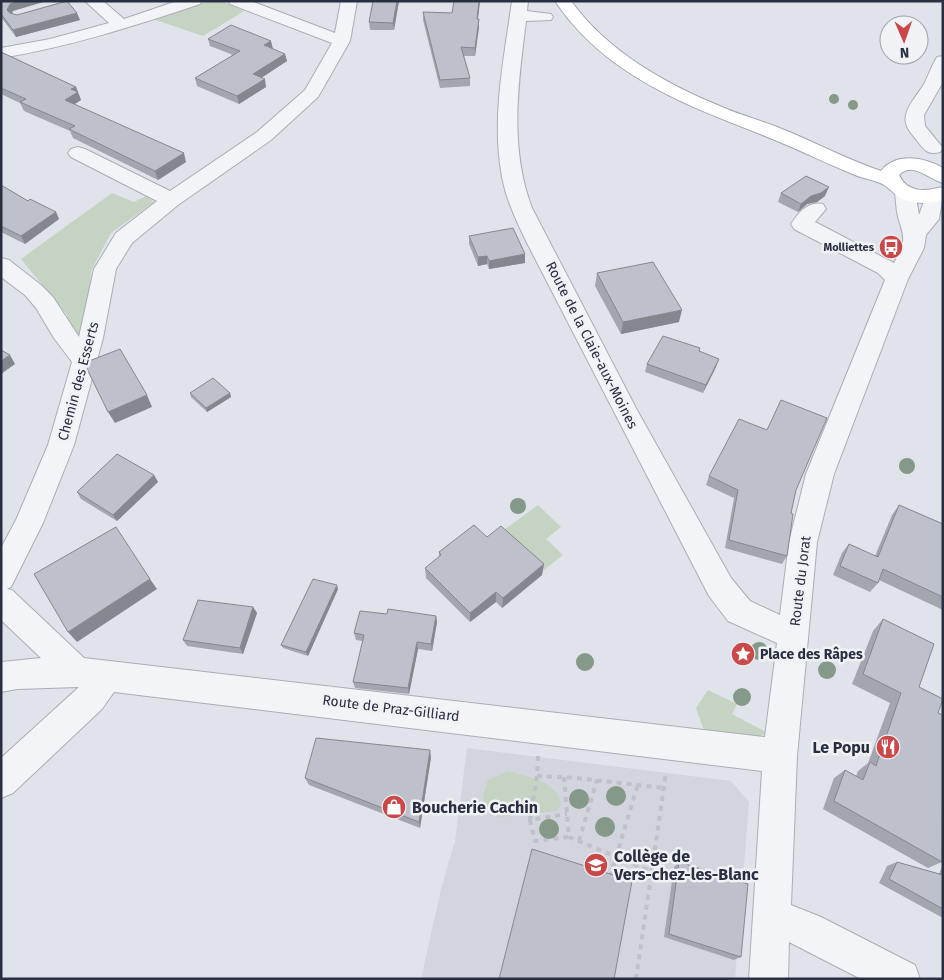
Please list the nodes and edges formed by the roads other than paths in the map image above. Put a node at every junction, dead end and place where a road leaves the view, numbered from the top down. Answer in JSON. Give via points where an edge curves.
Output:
{"nodes":[{"id":1,"x":93,"y":1,"type":"edge"},
{"id":2,"x":194,"y":1,"type":"edge"},
{"id":3,"x":236,"y":1,"type":"edge"},
{"id":4,"x":349,"y":1,"type":"edge"},
{"id":5,"x":563,"y":1,"type":"edge"},
{"id":6,"x":520,"y":9,"type":"edge"},
{"id":7,"x":544,"y":17,"type":"dead end"},
{"id":8,"x":121,"y":25,"type":"junction"},
{"id":9,"x":342,"y":41,"type":"junction"},
{"id":10,"x":1,"y":53,"type":"edge"},
{"id":11,"x":943,"y":61,"type":"edge"},
{"id":12,"x":786,"y":138,"type":"junction"},
{"id":13,"x":933,"y":148,"type":"dead end"},
{"id":14,"x":78,"y":153,"type":"dead end"},
{"id":15,"x":904,"y":165,"type":"junction"},
{"id":16,"x":941,"y":183,"type":"edge"},
{"id":17,"x":898,"y":187,"type":"junction"},
{"id":18,"x":172,"y":200,"type":"junction"},
{"id":19,"x":816,"y":209,"type":"edge"},
{"id":20,"x":915,"y":233,"type":"junction"},
{"id":21,"x":1,"y":265,"type":"edge"},
{"id":22,"x":897,"y":279,"type":"junction"},
{"id":23,"x":84,"y":360,"type":"junction"},
{"id":24,"x":1,"y":578,"type":"edge"},
{"id":25,"x":1,"y":600,"type":"edge"},
{"id":26,"x":793,"y":636,"type":"junction"},
{"id":27,"x":92,"y":673,"type":"junction"},
{"id":28,"x":1,"y":677,"type":"edge"},
{"id":29,"x":780,"y":756,"type":"junction"},
{"id":30,"x":1,"y":781,"type":"edge"},
{"id":31,"x":771,"y":917,"type":"junction"},
{"id":32,"x":768,"y":979,"type":"edge"},
{"id":33,"x":902,"y":979,"type":"edge"}],
"edges":[{"from":1,"to":8,"type":"street"},
{"from":2,"to":8,"type":"street"},
{"from":3,"to":9,"type":"street"},
{"from":4,"to":9,"type":"street","name":"Chemin des Esserts"},
{"from":5,"to":12,"type":"main road","via":[[580,24],[599,41],[648,76],[715,110]]},
{"from":6,"to":7,"type":"street"},
{"from":6,"to":26,"type":"street","name":"Route de la Claie-aux-Moines","via":[[507,144],[512,180],[524,213],[720,587],[739,611]]},
{"from":8,"to":10,"type":"street","via":[[40,47]]},
{"from":9,"to":18,"type":"street","name":"Chemin des Esserts","via":[[312,93],[264,136]]},
{"from":11,"to":13,"type":"street","via":[[915,115],[916,128]]},
{"from":12,"to":15,"type":"main road"},
{"from":12,"to":17,"type":"main road"},
{"from":14,"to":18,"type":"street"},
{"from":15,"to":16,"type":"main road","via":[[920,165]]},
{"from":15,"to":17,"type":"main road","via":[[892,170],[890,176]]},
{"from":16,"to":17,"type":"main road","via":[[920,197]]},
{"from":16,"to":20,"type":"street","name":"Route du Jorat","via":[[928,219]]},
{"from":17,"to":20,"type":"street"},
{"from":18,"to":23,"type":"street","name":"Chemin des Esserts","via":[[124,238],[106,269]]},
{"from":19,"to":22,"type":"street","via":[[802,224],[886,268]]},
{"from":20,"to":22,"type":"street","name":"Route du Jorat","via":[[913,248]]},
{"from":21,"to":23,"type":"street","via":[[33,290]]},
{"from":22,"to":26,"type":"street","name":"Route du Jorat","via":[[820,474],[803,542]]},
{"from":23,"to":24,"type":"street","name":"Chemin des Esserts","via":[[61,445],[29,523]]},
{"from":25,"to":27,"type":"street"},
{"from":26,"to":29,"type":"street","name":"Route du Jorat"},
{"from":27,"to":28,"type":"street","name":"Route de Praz-Gilliard"},
{"from":27,"to":29,"type":"street","name":"Route de Praz-Gilliard"},
{"from":27,"to":30,"type":"street","via":[[91,698]]},
{"from":29,"to":31,"type":"street","name":"Route du Jorat"},
{"from":31,"to":32,"type":"street","name":"Route du Jorat"},
{"from":31,"to":33,"type":"street","via":[[808,930]]}]}
